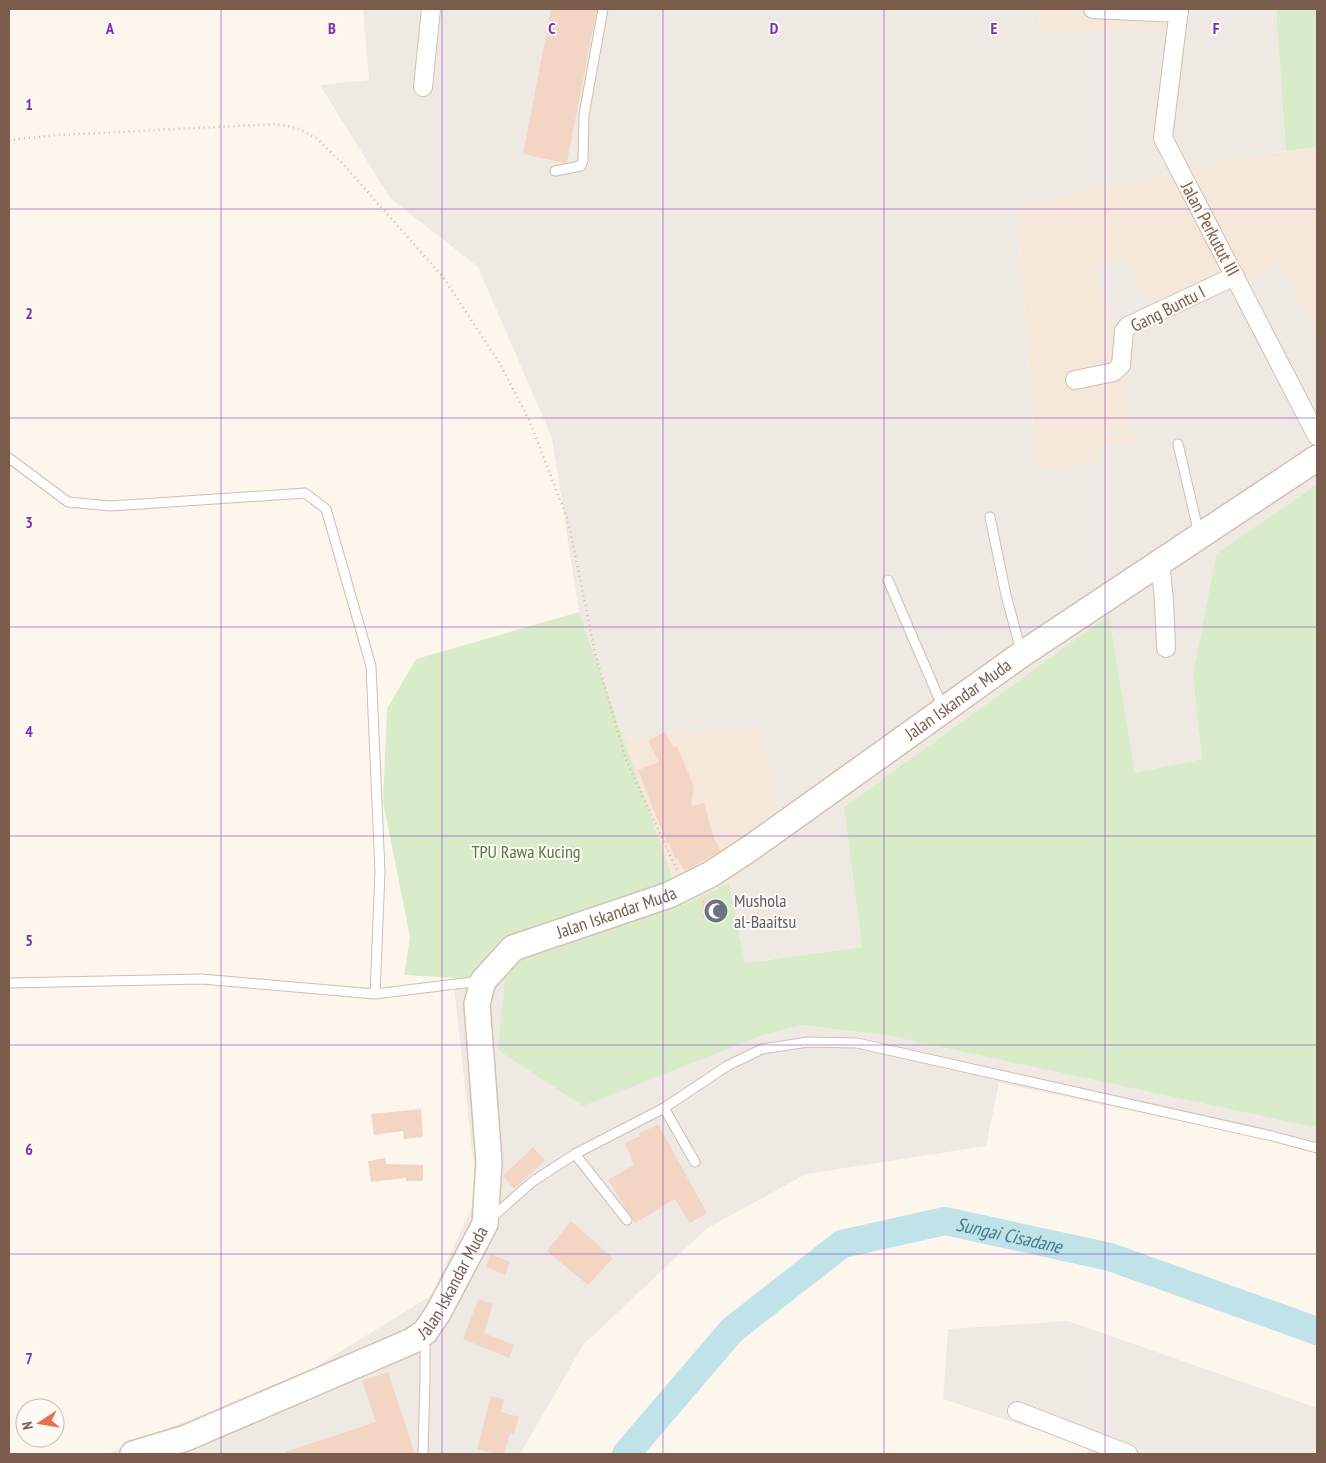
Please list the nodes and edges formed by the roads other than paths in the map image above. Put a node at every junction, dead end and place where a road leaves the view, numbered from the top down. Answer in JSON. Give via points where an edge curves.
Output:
{"nodes":[{"id":1,"x":431,"y":9,"type":"edge"},
{"id":2,"x":603,"y":9,"type":"edge"},
{"id":3,"x":1093,"y":9,"type":"edge"},
{"id":4,"x":1179,"y":11,"type":"edge"},
{"id":5,"x":423,"y":87,"type":"dead end"},
{"id":6,"x":555,"y":171,"type":"dead end"},
{"id":7,"x":1235,"y":276,"type":"junction"},
{"id":8,"x":1074,"y":380,"type":"dead end"},
{"id":9,"x":1317,"y":436,"type":"edge"},
{"id":10,"x":1178,"y":444,"type":"dead end"},
{"id":11,"x":9,"y":458,"type":"edge"},
{"id":12,"x":1317,"y":458,"type":"edge"},
{"id":13,"x":990,"y":517,"type":"dead end"},
{"id":14,"x":1200,"y":536,"type":"junction"},
{"id":15,"x":1160,"y":562,"type":"junction"},
{"id":16,"x":888,"y":580,"type":"dead end"},
{"id":17,"x":1166,"y":648,"type":"dead end"},
{"id":18,"x":1022,"y":654,"type":"junction"},
{"id":19,"x":944,"y":710,"type":"junction"},
{"id":20,"x":483,"y":980,"type":"junction"},
{"id":21,"x":9,"y":983,"type":"edge"},
{"id":22,"x":375,"y":994,"type":"junction"},
{"id":23,"x":664,"y":1108,"type":"junction"},
{"id":24,"x":1317,"y":1148,"type":"edge"},
{"id":25,"x":575,"y":1154,"type":"junction"},
{"id":26,"x":695,"y":1162,"type":"dead end"},
{"id":27,"x":627,"y":1220,"type":"dead end"},
{"id":28,"x":485,"y":1224,"type":"junction"},
{"id":29,"x":425,"y":1332,"type":"junction"},
{"id":30,"x":1017,"y":1411,"type":"dead end"},
{"id":31,"x":133,"y":1454,"type":"edge"},
{"id":32,"x":423,"y":1454,"type":"edge"},
{"id":33,"x":1128,"y":1454,"type":"edge"}],
"edges":[{"from":1,"to":5,"type":"street"},
{"from":2,"to":6,"type":"lane","via":[[584,115],[583,160],[576,168]]},
{"from":3,"to":4,"type":"street"},
{"from":4,"to":7,"type":"street","name":"Jalan Perkutut III","via":[[1163,138]]},
{"from":7,"to":8,"type":"street","name":"Gang Buntu I","via":[[1128,326],[1124,331],[1121,365],[1114,372]]},
{"from":7,"to":9,"type":"street","name":"Jalan Perkutut III"},
{"from":10,"to":14,"type":"lane"},
{"from":11,"to":22,"type":"lane","via":[[68,502],[111,506],[305,493],[326,509],[371,666],[380,872]]},
{"from":12,"to":14,"type":"street","name":"Jalan Iskandar Muda"},
{"from":13,"to":18,"type":"lane"},
{"from":14,"to":15,"type":"street","name":"Jalan Iskandar Muda"},
{"from":15,"to":17,"type":"street"},
{"from":15,"to":18,"type":"street","name":"Jalan Iskandar Muda"},
{"from":16,"to":19,"type":"lane"},
{"from":18,"to":19,"type":"street","name":"Jalan Iskandar Muda"},
{"from":19,"to":20,"type":"street","name":"Jalan Iskandar Muda","via":[[711,874],[669,895],[513,948]]},
{"from":20,"to":22,"type":"lane"},
{"from":20,"to":28,"type":"street","name":"Jalan Iskandar Muda","via":[[478,1004],[489,1162]]},
{"from":21,"to":22,"type":"lane","via":[[202,979]]},
{"from":23,"to":24,"type":"lane","via":[[727,1066],[762,1049],[808,1042],[856,1043]]},
{"from":23,"to":25,"type":"lane"},
{"from":23,"to":26,"type":"lane"},
{"from":25,"to":27,"type":"lane"},
{"from":25,"to":28,"type":"lane","via":[[532,1182]]},
{"from":28,"to":29,"type":"street","name":"Jalan Iskandar Muda"},
{"from":29,"to":31,"type":"street","name":"Jalan Iskandar Muda","via":[[412,1341],[186,1438]]},
{"from":29,"to":32,"type":"lane"},
{"from":30,"to":33,"type":"street"}]}
